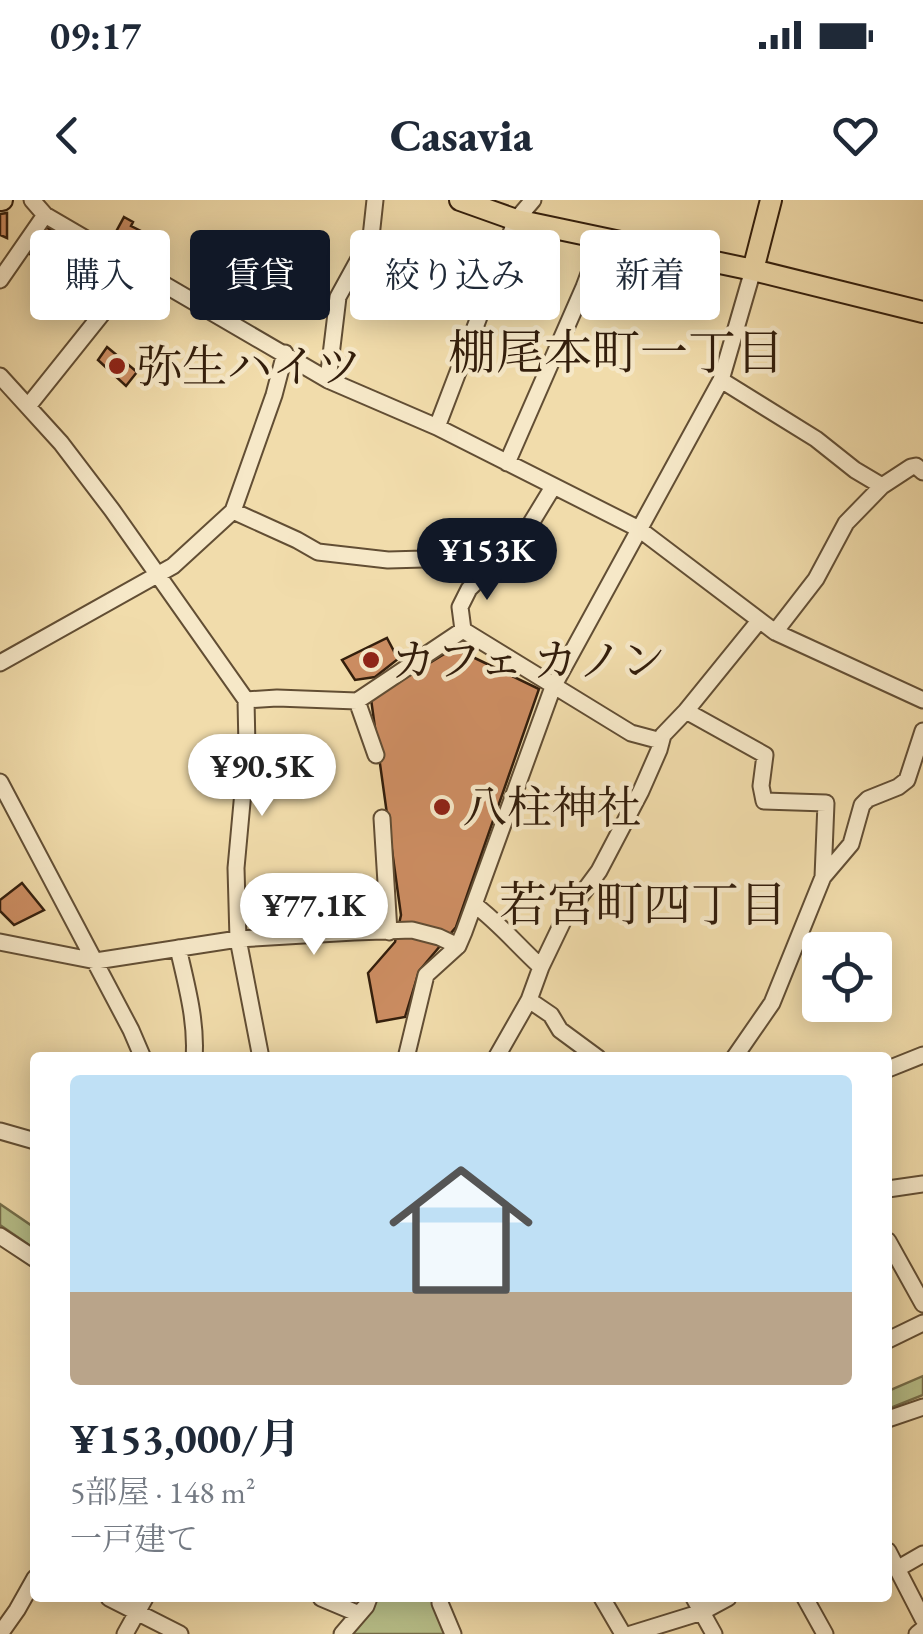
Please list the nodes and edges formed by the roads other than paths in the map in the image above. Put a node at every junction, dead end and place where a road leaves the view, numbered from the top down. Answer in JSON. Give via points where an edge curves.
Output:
{"nodes":[{"id":1,"x":32,"y":200,"type":"edge"},
{"id":2,"x":375,"y":200,"type":"edge"},
{"id":3,"x":460,"y":200,"type":"edge"},
{"id":4,"x":533,"y":200,"type":"edge"},
{"id":5,"x":771,"y":200,"type":"edge"},
{"id":6,"x":45,"y":215,"type":"junction"},
{"id":7,"x":516,"y":220,"type":"junction"},
{"id":8,"x":580,"y":233,"type":"edge"},
{"id":9,"x":720,"y":263,"type":"edge"},
{"id":10,"x":753,"y":270,"type":"junction"},
{"id":11,"x":0,"y":280,"type":"edge"},
{"id":12,"x":580,"y":295,"type":"edge"},
{"id":13,"x":923,"y":312,"type":"edge"},
{"id":14,"x":98,"y":320,"type":"edge"},
{"id":15,"x":285,"y":353,"type":"junction"},
{"id":16,"x":0,"y":376,"type":"edge"},
{"id":17,"x":328,"y":380,"type":"junction"},
{"id":18,"x":721,"y":380,"type":"junction"},
{"id":19,"x":29,"y":406,"type":"junction"},
{"id":20,"x":437,"y":427,"type":"junction"},
{"id":21,"x":507,"y":463,"type":"junction"},
{"id":22,"x":922,"y":470,"type":"edge"},
{"id":23,"x":882,"y":486,"type":"junction"},
{"id":24,"x":553,"y":487,"type":"junction"},
{"id":25,"x":233,"y":512,"type":"junction"},
{"id":26,"x":639,"y":529,"type":"junction"},
{"id":27,"x":491,"y":568,"type":"junction"},
{"id":28,"x":159,"y":576,"type":"junction"},
{"id":29,"x":760,"y":620,"type":"junction"},
{"id":30,"x":463,"y":630,"type":"junction"},
{"id":31,"x":775,"y":632,"type":"junction"},
{"id":32,"x":2,"y":662,"type":"edge"},
{"id":33,"x":554,"y":687,"type":"junction"},
{"id":34,"x":246,"y":700,"type":"junction"},
{"id":35,"x":923,"y":700,"type":"edge"},
{"id":36,"x":358,"y":701,"type":"junction"},
{"id":37,"x":686,"y":711,"type":"junction"},
{"id":38,"x":923,"y":732,"type":"edge"},
{"id":39,"x":661,"y":742,"type":"junction"},
{"id":40,"x":376,"y":755,"type":"dead end"},
{"id":41,"x":0,"y":782,"type":"edge"},
{"id":42,"x":382,"y":818,"type":"dead end"},
{"id":43,"x":823,"y":877,"type":"junction"},
{"id":44,"x":475,"y":904,"type":"junction"},
{"id":45,"x":389,"y":932,"type":"junction"},
{"id":46,"x":238,"y":939,"type":"junction"},
{"id":47,"x":0,"y":942,"type":"edge"},
{"id":48,"x":458,"y":946,"type":"junction"},
{"id":49,"x":178,"y":948,"type":"junction"},
{"id":50,"x":96,"y":961,"type":"junction"},
{"id":51,"x":541,"y":966,"type":"junction"},
{"id":52,"x":529,"y":1000,"type":"junction"},
{"id":53,"x":140,"y":1052,"type":"edge"},
{"id":54,"x":194,"y":1052,"type":"edge"},
{"id":55,"x":260,"y":1052,"type":"edge"},
{"id":56,"x":407,"y":1052,"type":"edge"},
{"id":57,"x":499,"y":1052,"type":"edge"},
{"id":58,"x":590,"y":1052,"type":"edge"},
{"id":59,"x":738,"y":1052,"type":"edge"},
{"id":60,"x":923,"y":1054,"type":"edge"},
{"id":61,"x":892,"y":1067,"type":"edge"},
{"id":62,"x":0,"y":1130,"type":"edge"},
{"id":63,"x":30,"y":1139,"type":"edge"},
{"id":64,"x":923,"y":1184,"type":"edge"},
{"id":65,"x":892,"y":1188,"type":"edge"},
{"id":66,"x":0,"y":1236,"type":"edge"},
{"id":67,"x":892,"y":1248,"type":"edge"},
{"id":68,"x":30,"y":1257,"type":"edge"},
{"id":69,"x":923,"y":1304,"type":"edge"},
{"id":70,"x":923,"y":1324,"type":"edge"},
{"id":71,"x":892,"y":1338,"type":"edge"},
{"id":72,"x":922,"y":1411,"type":"edge"},
{"id":73,"x":892,"y":1419,"type":"edge"},
{"id":74,"x":923,"y":1554,"type":"edge"},
{"id":75,"x":892,"y":1559,"type":"edge"},
{"id":76,"x":897,"y":1569,"type":"junction"},
{"id":77,"x":30,"y":1587,"type":"edge"},
{"id":78,"x":330,"y":1602,"type":"edge"},
{"id":79,"x":368,"y":1602,"type":"edge"},
{"id":80,"x":440,"y":1602,"type":"edge"},
{"id":81,"x":605,"y":1602,"type":"edge"},
{"id":82,"x":807,"y":1602,"type":"edge"},
{"id":83,"x":142,"y":1605,"type":"edge"},
{"id":84,"x":698,"y":1605,"type":"edge"},
{"id":85,"x":359,"y":1614,"type":"junction"},
{"id":86,"x":923,"y":1618,"type":"edge"},
{"id":87,"x":923,"y":1629,"type":"edge"},
{"id":88,"x":0,"y":1634,"type":"edge"},
{"id":89,"x":126,"y":1634,"type":"edge"},
{"id":90,"x":180,"y":1634,"type":"edge"},
{"id":91,"x":342,"y":1634,"type":"edge"},
{"id":92,"x":453,"y":1634,"type":"edge"},
{"id":93,"x":627,"y":1634,"type":"edge"},
{"id":94,"x":714,"y":1634,"type":"edge"},
{"id":95,"x":824,"y":1634,"type":"edge"},
{"id":96,"x":917,"y":1634,"type":"edge"}],
"edges":[{"from":1,"to":6,"type":"street"},
{"from":2,"to":17,"type":"street","via":[[372,232],[338,296]]},
{"from":3,"to":7,"type":"main road"},
{"from":4,"to":7,"type":"street"},
{"from":5,"to":10,"type":"main road"},
{"from":6,"to":11,"type":"street"},
{"from":6,"to":15,"type":"street"},
{"from":7,"to":8,"type":"main road"},
{"from":7,"to":20,"type":"street"},
{"from":9,"to":10,"type":"main road"},
{"from":10,"to":13,"type":"main road"},
{"from":10,"to":18,"type":"street"},
{"from":12,"to":21,"type":"street"},
{"from":14,"to":19,"type":"street"},
{"from":15,"to":17,"type":"street"},
{"from":15,"to":25,"type":"street"},
{"from":16,"to":19,"type":"street"},
{"from":17,"to":20,"type":"street"},
{"from":18,"to":23,"type":"street"},
{"from":18,"to":26,"type":"street"},
{"from":19,"to":28,"type":"street"},
{"from":20,"to":21,"type":"street"},
{"from":21,"to":24,"type":"street"},
{"from":22,"to":23,"type":"street","via":[[911,467]]},
{"from":23,"to":31,"type":"street","via":[[846,523],[816,579]]},
{"from":24,"to":26,"type":"street"},
{"from":24,"to":27,"type":"street","via":[[528,528]]},
{"from":25,"to":27,"type":"street","via":[[318,552],[388,560],[455,556]]},
{"from":25,"to":28,"type":"street"},
{"from":26,"to":29,"type":"street"},
{"from":26,"to":33,"type":"street"},
{"from":27,"to":30,"type":"street","via":[[461,603]]},
{"from":28,"to":32,"type":"street"},
{"from":28,"to":34,"type":"street"},
{"from":29,"to":31,"type":"street"},
{"from":29,"to":37,"type":"street"},
{"from":30,"to":33,"type":"street"},
{"from":30,"to":36,"type":"street"},
{"from":31,"to":35,"type":"street"},
{"from":33,"to":39,"type":"street","via":[[631,733]]},
{"from":33,"to":44,"type":"street"},
{"from":34,"to":36,"type":"street"},
{"from":34,"to":46,"type":"street"},
{"from":36,"to":40,"type":"street"},
{"from":37,"to":39,"type":"street"},
{"from":37,"to":43,"type":"street","via":[[765,755],[764,800],[826,803]]},
{"from":38,"to":43,"type":"street","via":[[907,780],[862,805],[851,844]]},
{"from":39,"to":51,"type":"street","via":[[600,872],[565,918]]},
{"from":41,"to":50,"type":"street"},
{"from":42,"to":45,"type":"street"},
{"from":43,"to":59,"type":"street","via":[[772,1003]]},
{"from":44,"to":48,"type":"street"},
{"from":44,"to":51,"type":"street"},
{"from":45,"to":46,"type":"street"},
{"from":45,"to":48,"type":"street","via":[[412,930]]},
{"from":46,"to":49,"type":"street"},
{"from":46,"to":55,"type":"street"},
{"from":47,"to":50,"type":"street"},
{"from":48,"to":56,"type":"street","via":[[426,976]]},
{"from":49,"to":50,"type":"street"},
{"from":49,"to":54,"type":"street"},
{"from":50,"to":53,"type":"street"},
{"from":51,"to":52,"type":"street"},
{"from":52,"to":57,"type":"street"},
{"from":52,"to":58,"type":"street"},
{"from":60,"to":61,"type":"street"},
{"from":62,"to":63,"type":"street"},
{"from":64,"to":65,"type":"street"},
{"from":66,"to":68,"type":"street"},
{"from":67,"to":69,"type":"street"},
{"from":70,"to":71,"type":"street"},
{"from":72,"to":73,"type":"street"},
{"from":74,"to":76,"type":"street"},
{"from":75,"to":76,"type":"street"},
{"from":76,"to":86,"type":"street"},
{"from":77,"to":88,"type":"street"},
{"from":78,"to":85,"type":"street"},
{"from":79,"to":85,"type":"street"},
{"from":80,"to":92,"type":"street"},
{"from":81,"to":93,"type":"street"},
{"from":82,"to":95,"type":"street"},
{"from":83,"to":89,"type":"street"},
{"from":83,"to":90,"type":"street"},
{"from":84,"to":93,"type":"street"},
{"from":84,"to":94,"type":"street"},
{"from":85,"to":91,"type":"street"},
{"from":87,"to":96,"type":"street"}]}
